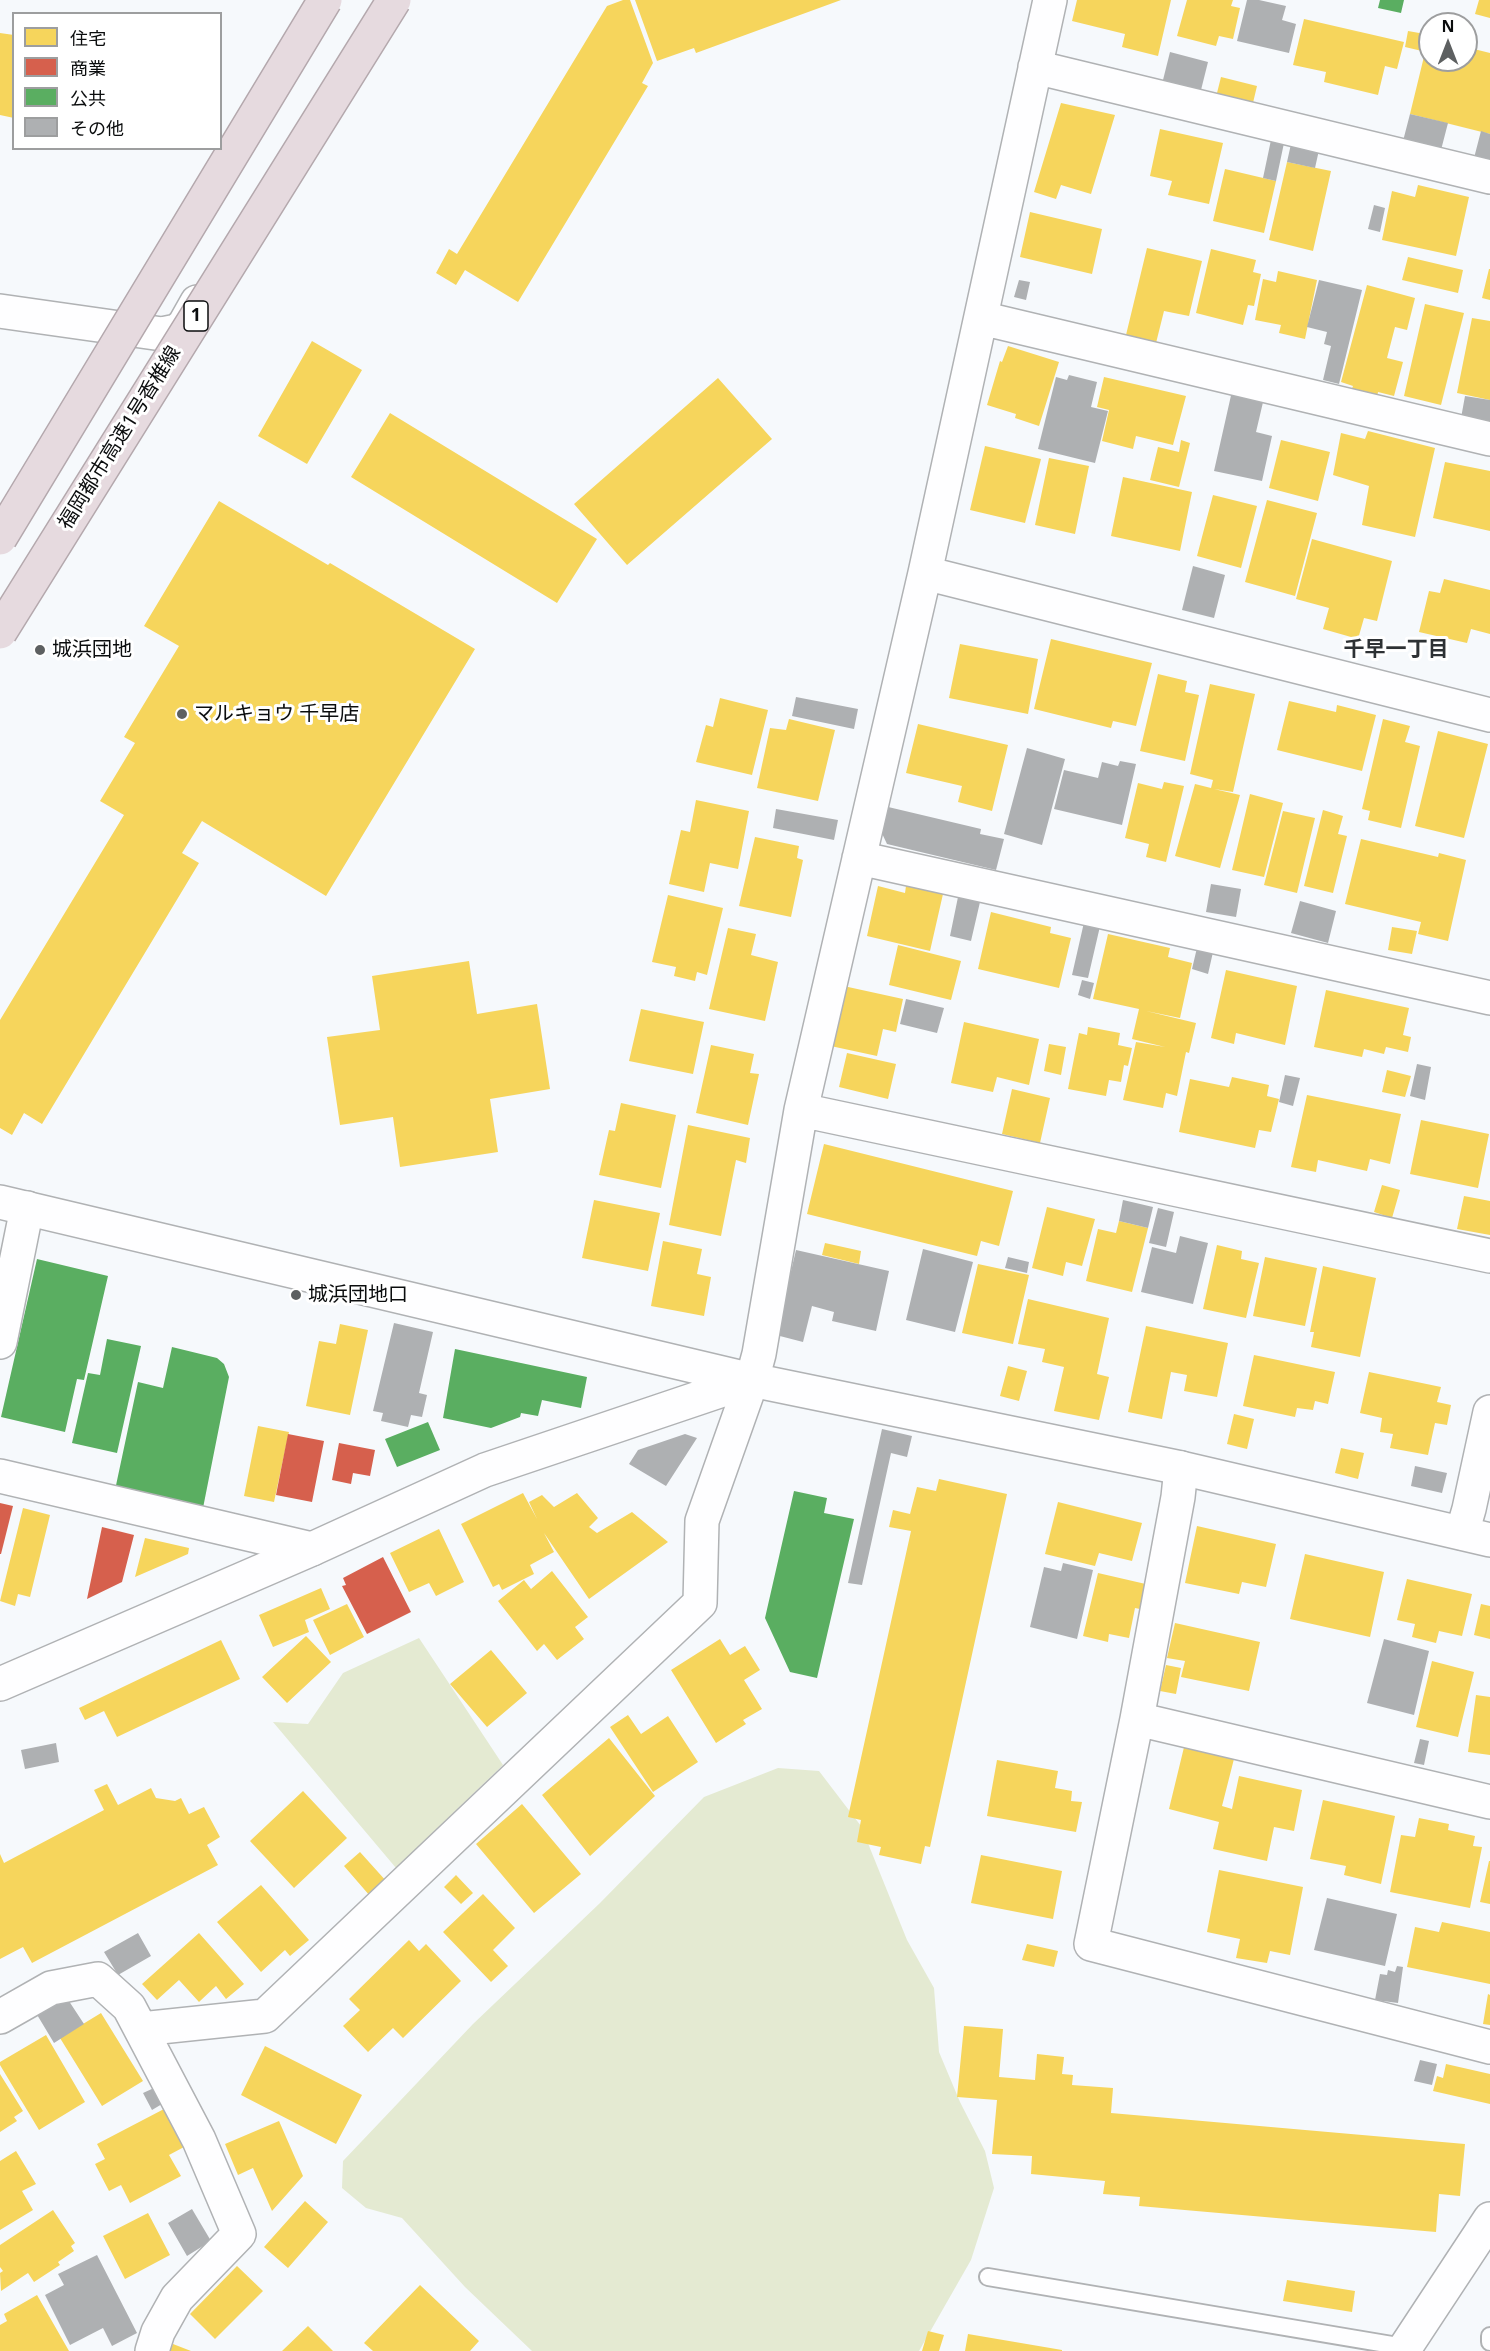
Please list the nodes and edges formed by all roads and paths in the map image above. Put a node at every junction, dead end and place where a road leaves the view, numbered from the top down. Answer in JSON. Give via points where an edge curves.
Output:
{"nodes":[{"id":1,"x":325,"y":0,"type":"edge"},
{"id":2,"x":395,"y":0,"type":"edge"},
{"id":3,"x":1050,"y":0,"type":"edge"},
{"id":4,"x":1035,"y":67,"type":"junction"},
{"id":5,"x":1490,"y":177,"type":"edge"},
{"id":6,"x":216,"y":292,"type":"junction"},
{"id":7,"x":0,"y":311,"type":"edge"},
{"id":8,"x":981,"y":318,"type":"junction"},
{"id":9,"x":124,"y":327,"type":"junction"},
{"id":10,"x":182,"y":348,"type":"junction"},
{"id":11,"x":1490,"y":440,"type":"edge"},
{"id":12,"x":0,"y":525,"type":"edge"},
{"id":13,"x":0,"y":538,"type":"edge"},
{"id":14,"x":925,"y":573,"type":"junction"},
{"id":15,"x":0,"y":632,"type":"edge"},
{"id":16,"x":0,"y":645,"type":"edge"},
{"id":17,"x":1490,"y":715,"type":"edge"},
{"id":18,"x":859,"y":858,"type":"junction"},
{"id":19,"x":1490,"y":998,"type":"edge"},
{"id":20,"x":801,"y":1110,"type":"junction"},
{"id":21,"x":14,"y":1205,"type":"edge"},
{"id":22,"x":1490,"y":1256,"type":"edge"},
{"id":23,"x":0,"y":1342,"type":"edge"},
{"id":24,"x":752,"y":1380,"type":"junction"},
{"id":25,"x":1490,"y":1412,"type":"edge"},
{"id":26,"x":1181,"y":1468,"type":"junction"},
{"id":27,"x":0,"y":1476,"type":"edge"},
{"id":28,"x":1476,"y":1537,"type":"edge"},
{"id":29,"x":312,"y":1549,"type":"junction"},
{"id":30,"x":0,"y":1684,"type":"edge"},
{"id":31,"x":1137,"y":1719,"type":"junction"},
{"id":32,"x":1490,"y":1802,"type":"edge"},
{"id":33,"x":0,"y":2017,"type":"edge"},
{"id":34,"x":141,"y":2029,"type":"junction"},
{"id":35,"x":1490,"y":2046,"type":"edge"},
{"id":36,"x":1490,"y":2219,"type":"edge"},
{"id":37,"x":988,"y":2277,"type":"dead end"},
{"id":38,"x":1490,"y":2336,"type":"edge"},
{"id":39,"x":1490,"y":2342,"type":"edge"},
{"id":40,"x":1403,"y":2349,"type":"edge"},
{"id":41,"x":152,"y":2351,"type":"edge"}],
"edges":[{"from":1,"to":9,"type":"street"},
{"from":1,"to":13,"type":"highway","bridge":true},
{"from":2,"to":6,"type":"street"},
{"from":2,"to":15,"type":"highway","name":"福岡都市高速1号香椎線","number":"1","bridge":true},
{"from":3,"to":4,"type":"street"},
{"from":4,"to":5,"type":"street"},
{"from":4,"to":8,"type":"street"},
{"from":6,"to":9,"type":"street","via":[[204,292],[177,331],[153,334]]},
{"from":6,"to":10,"type":"street"},
{"from":7,"to":9,"type":"street"},
{"from":8,"to":11,"type":"street"},
{"from":8,"to":14,"type":"street"},
{"from":9,"to":10,"type":"street"},
{"from":9,"to":12,"type":"street"},
{"from":10,"to":16,"type":"street"},
{"from":14,"to":17,"type":"street"},
{"from":14,"to":18,"type":"street"},
{"from":18,"to":19,"type":"street"},
{"from":18,"to":20,"type":"street"},
{"from":20,"to":22,"type":"street"},
{"from":20,"to":24,"type":"street"},
{"from":21,"to":23,"type":"street"},
{"from":21,"to":24,"type":"street"},
{"from":24,"to":26,"type":"street"},
{"from":24,"to":29,"type":"street","via":[[486,1470]]},
{"from":24,"to":34,"type":"street","via":[[702,1521],[700,1603],[265,2016]]},
{"from":25,"to":28,"type":"street","via":[[1469,1509]]},
{"from":26,"to":28,"type":"street"},
{"from":26,"to":31,"type":"street"},
{"from":27,"to":29,"type":"street"},
{"from":29,"to":30,"type":"street"},
{"from":31,"to":32,"type":"street"},
{"from":31,"to":35,"type":"street","via":[[1090,1944]]},
{"from":33,"to":34,"type":"street","via":[[51,1989],[98,1979],[129,2007]]},
{"from":34,"to":41,"type":"street","via":[[199,2139],[239,2234],[177,2298]]},
{"from":36,"to":40,"type":"street"},
{"from":37,"to":40,"type":"lane"},
{"from":38,"to":39,"type":"lane"}]}
